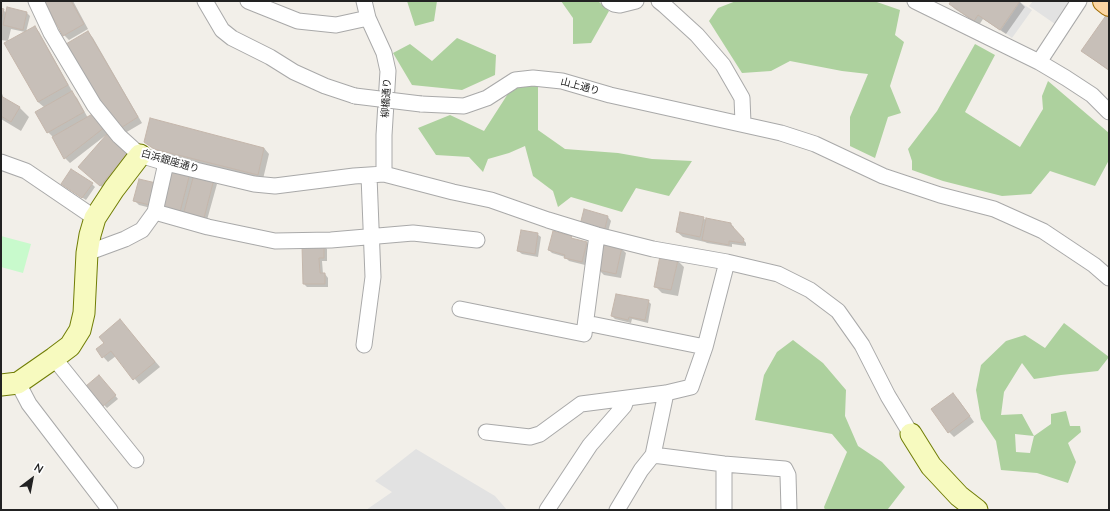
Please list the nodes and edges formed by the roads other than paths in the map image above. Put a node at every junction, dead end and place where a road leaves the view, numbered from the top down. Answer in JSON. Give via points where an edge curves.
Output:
{"nodes":[{"id":1,"x":36,"y":1,"type":"edge"},
{"id":2,"x":205,"y":1,"type":"edge"},
{"id":3,"x":248,"y":1,"type":"edge"},
{"id":4,"x":364,"y":1,"type":"edge"},
{"id":5,"x":609,"y":1,"type":"edge"},
{"id":6,"x":636,"y":1,"type":"edge"},
{"id":7,"x":659,"y":1,"type":"edge"},
{"id":8,"x":915,"y":1,"type":"edge"},
{"id":9,"x":1079,"y":1,"type":"edge"},
{"id":10,"x":1104,"y":1,"type":"edge"},
{"id":11,"x":1109,"y":5,"type":"edge"},
{"id":12,"x":368,"y":18,"type":"junction"},
{"id":13,"x":1039,"y":62,"type":"junction"},
{"id":14,"x":1109,"y":112,"type":"edge"},
{"id":15,"x":742,"y":123,"type":"junction"},
{"id":16,"x":140,"y":155,"type":"junction"},
{"id":17,"x":1,"y":162,"type":"edge"},
{"id":18,"x":166,"y":163,"type":"junction"},
{"id":19,"x":377,"y":175,"type":"junction"},
{"id":20,"x":154,"y":212,"type":"junction"},
{"id":21,"x":95,"y":218,"type":"junction"},
{"id":22,"x":597,"y":235,"type":"junction"},
{"id":23,"x":372,"y":237,"type":"junction"},
{"id":24,"x":477,"y":240,"type":"dead end"},
{"id":25,"x":87,"y":253,"type":"junction"},
{"id":26,"x":727,"y":262,"type":"junction"},
{"id":27,"x":1109,"y":278,"type":"edge"},
{"id":28,"x":460,"y":310,"type":"dead end"},
{"id":29,"x":586,"y":323,"type":"junction"},
{"id":30,"x":364,"y":346,"type":"dead end"},
{"id":31,"x":705,"y":346,"type":"junction"},
{"id":32,"x":54,"y":358,"type":"junction"},
{"id":33,"x":9,"y":384,"type":"edge"},
{"id":34,"x":666,"y":393,"type":"junction"},
{"id":35,"x":627,"y":398,"type":"junction"},
{"id":36,"x":486,"y":432,"type":"dead end"},
{"id":37,"x":911,"y":434,"type":"joint"},
{"id":38,"x":654,"y":455,"type":"junction"},
{"id":39,"x":136,"y":460,"type":"dead end"},
{"id":40,"x":724,"y":464,"type":"junction"},
{"id":41,"x":110,"y":510,"type":"edge"},
{"id":42,"x":547,"y":510,"type":"edge"},
{"id":43,"x":617,"y":510,"type":"edge"},
{"id":44,"x":724,"y":510,"type":"edge"},
{"id":45,"x":789,"y":510,"type":"edge"},
{"id":46,"x":977,"y":510,"type":"edge"}],
"edges":[{"from":1,"to":16,"type":"street","name":"白浜銀座通り","via":[[51,33],[94,105],[119,136]]},
{"from":2,"to":15,"type":"street","name":"山上通り","bridge":true,"via":[[222,30],[232,38],[294,72],[355,96],[464,106],[487,98],[515,80],[533,78],[562,81],[610,95]]},
{"from":3,"to":12,"type":"street","via":[[298,21],[336,25]]},
{"from":4,"to":12,"type":"street","name":"柳橋通り"},
{"from":5,"to":6,"type":"street","via":[[620,5]]},
{"from":7,"to":15,"type":"street","via":[[697,35],[723,64],[742,98]]},
{"from":8,"to":13,"type":"street"},
{"from":9,"to":13,"type":"street"},
{"from":10,"to":11,"type":"main road"},
{"from":12,"to":19,"type":"street","name":"柳橋通り","via":[[384,53],[388,71],[384,135]]},
{"from":13,"to":14,"type":"street","via":[[1092,95]]},
{"from":15,"to":27,"type":"street","name":"山上通り","via":[[815,144],[890,179],[994,209],[1043,232],[1094,265]]},
{"from":16,"to":18,"type":"street","name":"白浜銀座通り"},
{"from":16,"to":21,"type":"street"},
{"from":17,"to":21,"type":"street","via":[[26,171]]},
{"from":18,"to":19,"type":"street","name":"白浜銀座通り","via":[[254,184],[275,186]]},
{"from":18,"to":20,"type":"street"},
{"from":19,"to":22,"type":"street","name":"白浜銀座通り","via":[[491,200]]},
{"from":19,"to":23,"type":"street","name":"柳橋通り"},
{"from":20,"to":23,"type":"street","via":[[208,227],[275,241]]},
{"from":20,"to":25,"type":"street","via":[[142,230]]},
{"from":21,"to":25,"type":"street"},
{"from":22,"to":26,"type":"street","name":"白浜銀座通り","via":[[653,249]]},
{"from":22,"to":29,"type":"street"},
{"from":23,"to":24,"type":"street","via":[[414,233]]},
{"from":23,"to":30,"type":"street","name":"柳橋通り","via":[[373,277]]},
{"from":25,"to":32,"type":"street","via":[[84,313],[80,330],[70,346]]},
{"from":26,"to":31,"type":"street"},
{"from":26,"to":37,"type":"street","name":"白浜銀座通り","via":[[778,274],[810,290],[838,311],[862,345]]},
{"from":28,"to":29,"type":"street","via":[[584,334]]},
{"from":29,"to":31,"type":"street"},
{"from":31,"to":34,"type":"street","via":[[691,387]]},
{"from":32,"to":33,"type":"street"},
{"from":32,"to":39,"type":"street"},
{"from":33,"to":41,"type":"street","via":[[30,404]]},
{"from":34,"to":35,"type":"street"},
{"from":34,"to":38,"type":"street"},
{"from":35,"to":36,"type":"street","via":[[581,404],[540,434],[530,436]]},
{"from":35,"to":42,"type":"street","via":[[624,406],[590,445]]},
{"from":37,"to":46,"type":"street","via":[[931,466],[959,496]]},
{"from":38,"to":40,"type":"street"},
{"from":38,"to":43,"type":"street","via":[[641,470]]},
{"from":40,"to":44,"type":"street"},
{"from":40,"to":45,"type":"street","via":[[785,469],[788,475]]}]}
